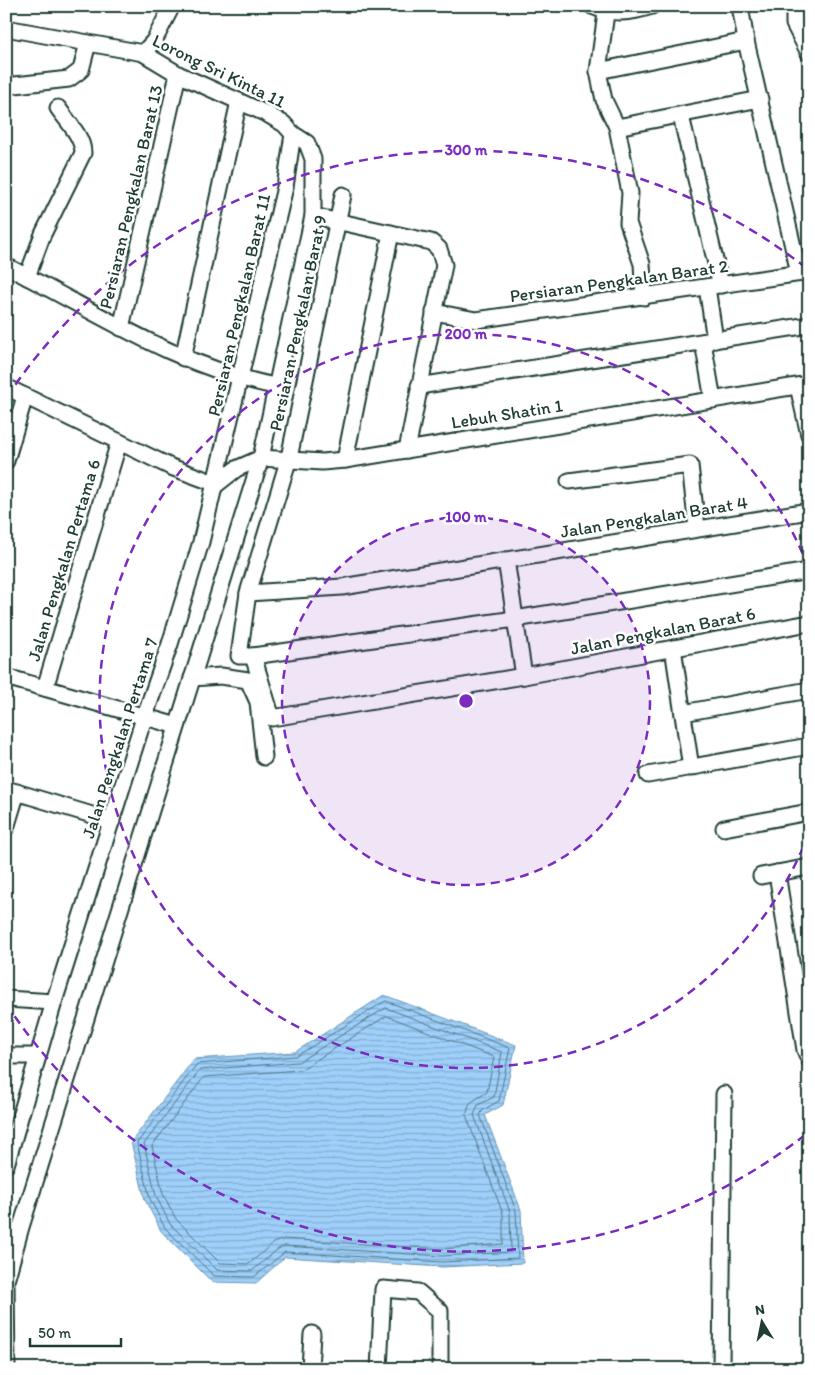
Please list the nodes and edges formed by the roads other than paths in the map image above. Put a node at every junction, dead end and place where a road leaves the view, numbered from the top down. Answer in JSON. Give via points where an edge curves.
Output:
{"nodes":[{"id":1,"x":172,"y":6,"type":"edge"},
{"id":2,"x":652,"y":6,"type":"edge"},
{"id":3,"x":740,"y":6,"type":"edge"},
{"id":4,"x":794,"y":6,"type":"edge"},
{"id":5,"x":601,"y":8,"type":"edge"},
{"id":6,"x":6,"y":28,"type":"edge"},
{"id":7,"x":746,"y":41,"type":"junction"},
{"id":8,"x":88,"y":43,"type":"junction"},
{"id":9,"x":142,"y":53,"type":"junction"},
{"id":10,"x":809,"y":53,"type":"edge"},
{"id":11,"x":598,"y":71,"type":"junction"},
{"id":12,"x":178,"y":74,"type":"junction"},
{"id":13,"x":6,"y":86,"type":"edge"},
{"id":14,"x":760,"y":99,"type":"junction"},
{"id":15,"x":239,"y":101,"type":"junction"},
{"id":16,"x":58,"y":108,"type":"dead end"},
{"id":17,"x":681,"y":116,"type":"junction"},
{"id":18,"x":618,"y":127,"type":"junction"},
{"id":19,"x":293,"y":134,"type":"junction"},
{"id":20,"x":343,"y":195,"type":"dead end"},
{"id":21,"x":313,"y":216,"type":"junction"},
{"id":22,"x":338,"y":220,"type":"junction"},
{"id":23,"x":391,"y":233,"type":"junction"},
{"id":24,"x":6,"y":266,"type":"edge"},
{"id":25,"x":804,"y":273,"type":"edge"},
{"id":26,"x":27,"y":277,"type":"junction"},
{"id":27,"x":714,"y":286,"type":"junction"},
{"id":28,"x":644,"y":297,"type":"junction"},
{"id":29,"x":434,"y":312,"type":"junction"},
{"id":30,"x":809,"y":325,"type":"edge"},
{"id":31,"x":121,"y":328,"type":"junction"},
{"id":32,"x":709,"y":341,"type":"junction"},
{"id":33,"x":183,"y":358,"type":"junction"},
{"id":34,"x":240,"y":380,"type":"junction"},
{"id":35,"x":803,"y":385,"type":"edge"},
{"id":36,"x":275,"y":386,"type":"junction"},
{"id":37,"x":420,"y":386,"type":"junction"},
{"id":38,"x":6,"y":387,"type":"edge"},
{"id":39,"x":25,"y":396,"type":"junction"},
{"id":40,"x":713,"y":400,"type":"junction"},
{"id":41,"x":809,"y":435,"type":"edge"},
{"id":42,"x":119,"y":442,"type":"junction"},
{"id":43,"x":407,"y":450,"type":"junction"},
{"id":44,"x":261,"y":458,"type":"junction"},
{"id":45,"x":289,"y":458,"type":"junction"},
{"id":46,"x":345,"y":460,"type":"junction"},
{"id":47,"x":6,"y":461,"type":"edge"},
{"id":48,"x":569,"y":481,"type":"dead end"},
{"id":49,"x":217,"y":484,"type":"junction"},
{"id":50,"x":809,"y":511,"type":"edge"},
{"id":51,"x":697,"y":528,"type":"junction"},
{"id":52,"x":506,"y":560,"type":"junction"},
{"id":53,"x":809,"y":571,"type":"edge"},
{"id":54,"x":248,"y":593,"type":"junction"},
{"id":55,"x":515,"y":619,"type":"junction"},
{"id":56,"x":809,"y":623,"type":"edge"},
{"id":57,"x":673,"y":648,"type":"junction"},
{"id":58,"x":246,"y":656,"type":"junction"},
{"id":59,"x":524,"y":676,"type":"junction"},
{"id":60,"x":6,"y":677,"type":"edge"},
{"id":61,"x":192,"y":678,"type":"junction"},
{"id":62,"x":45,"y":688,"type":"junction"},
{"id":63,"x":809,"y":690,"type":"edge"},
{"id":64,"x":683,"y":713,"type":"junction"},
{"id":65,"x":144,"y":718,"type":"junction"},
{"id":66,"x":177,"y":726,"type":"junction"},
{"id":67,"x":809,"y":746,"type":"edge"},
{"id":68,"x":264,"y":757,"type":"dead end"},
{"id":69,"x":691,"y":768,"type":"junction"},
{"id":70,"x":648,"y":775,"type":"dead end"},
{"id":71,"x":12,"y":791,"type":"edge"},
{"id":72,"x":809,"y":812,"type":"edge"},
{"id":73,"x":112,"y":820,"type":"junction"},
{"id":74,"x":6,"y":828,"type":"edge"},
{"id":75,"x":724,"y":828,"type":"dead end"},
{"id":76,"x":809,"y":867,"type":"edge"},
{"id":77,"x":778,"y":873,"type":"junction"},
{"id":78,"x":761,"y":876,"type":"dead end"},
{"id":79,"x":6,"y":999,"type":"edge"},
{"id":80,"x":54,"y":1002,"type":"junction"},
{"id":81,"x":6,"y":1056,"type":"edge"},
{"id":82,"x":38,"y":1056,"type":"junction"},
{"id":83,"x":809,"y":1059,"type":"edge"},
{"id":84,"x":724,"y":1094,"type":"dead end"},
{"id":85,"x":13,"y":1115,"type":"edge"},
{"id":86,"x":7,"y":1163,"type":"edge"},
{"id":87,"x":13,"y":1225,"type":"edge"},
{"id":88,"x":312,"y":1334,"type":"dead end"},
{"id":89,"x":7,"y":1369,"type":"edge"},
{"id":90,"x":310,"y":1369,"type":"edge"},
{"id":91,"x":379,"y":1369,"type":"edge"},
{"id":92,"x":440,"y":1369,"type":"edge"},
{"id":93,"x":721,"y":1369,"type":"edge"}],
"edges":[{"from":1,"to":9,"type":"street","via":[[154,41]]},
{"from":2,"to":5,"type":"street","via":[[629,13]]},
{"from":3,"to":7,"type":"street"},
{"from":4,"to":10,"type":"street","via":[[794,24]]},
{"from":5,"to":11,"type":"street"},
{"from":6,"to":8,"type":"street","name":"Lorong Sri Kinta 11"},
{"from":7,"to":11,"type":"street"},
{"from":7,"to":14,"type":"street"},
{"from":8,"to":9,"type":"street","name":"Lorong Sri Kinta 11"},
{"from":8,"to":13,"type":"street","via":[[81,70],[69,79]]},
{"from":9,"to":12,"type":"street","name":"Lorong Sri Kinta 11"},
{"from":11,"to":18,"type":"street","via":[[604,100]]},
{"from":12,"to":15,"type":"street","name":"Lorong Sri Kinta 11"},
{"from":12,"to":31,"type":"street","name":"Persiaran Pengkalan Barat 13"},
{"from":14,"to":17,"type":"street"},
{"from":14,"to":25,"type":"street"},
{"from":15,"to":19,"type":"street","name":"Lorong Sri Kinta 11","via":[[284,124]]},
{"from":15,"to":33,"type":"street"},
{"from":16,"to":26,"type":"street","via":[[80,141],[82,153],[43,234]]},
{"from":17,"to":18,"type":"street"},
{"from":17,"to":27,"type":"street"},
{"from":18,"to":28,"type":"street","via":[[630,193],[628,223],[642,264]]},
{"from":19,"to":21,"type":"street","name":"Lorong Sri Kinta 11","via":[[307,143],[313,159]]},
{"from":19,"to":34,"type":"street","name":"Persiaran Pengkalan Barat 11","via":[[285,187]]},
{"from":20,"to":22,"type":"street","name":"Persiaran Pengkalan Barat 9"},
{"from":21,"to":22,"type":"street"},
{"from":21,"to":36,"type":"street","name":"Lorong Sri Kinta 11"},
{"from":22,"to":23,"type":"street"},
{"from":22,"to":45,"type":"street","name":"Persiaran Pengkalan Barat 9"},
{"from":23,"to":29,"type":"street","via":[[430,242],[440,249],[444,265]]},
{"from":23,"to":46,"type":"street"},
{"from":24,"to":26,"type":"street"},
{"from":25,"to":27,"type":"street","name":"Persiaran Pengkalan Barat 2"},
{"from":26,"to":31,"type":"street"},
{"from":27,"to":28,"type":"street","name":"Persiaran Pengkalan Barat 2"},
{"from":27,"to":32,"type":"street"},
{"from":28,"to":29,"type":"street","name":"Persiaran Pengkalan Barat 2","via":[[476,320]]},
{"from":29,"to":37,"type":"street"},
{"from":30,"to":32,"type":"street"},
{"from":31,"to":33,"type":"street"},
{"from":32,"to":37,"type":"street"},
{"from":32,"to":40,"type":"street"},
{"from":33,"to":34,"type":"street"},
{"from":34,"to":36,"type":"street"},
{"from":34,"to":49,"type":"street","name":"Persiaran Pengkalan Barat 11"},
{"from":35,"to":40,"type":"street","name":"Lebuh Shatin 1"},
{"from":35,"to":41,"type":"street"},
{"from":36,"to":44,"type":"street","name":"Lorong Sri Kinta 11"},
{"from":37,"to":43,"type":"street"},
{"from":38,"to":39,"type":"street"},
{"from":39,"to":42,"type":"street"},
{"from":39,"to":47,"type":"street"},
{"from":40,"to":43,"type":"street","name":"Lebuh Shatin 1"},
{"from":42,"to":49,"type":"street","via":[[186,474]]},
{"from":42,"to":62,"type":"street","name":"Jalan Pengkalan Pertama 6"},
{"from":43,"to":46,"type":"street","name":"Lebuh Shatin 1"},
{"from":44,"to":45,"type":"street","name":"Lebuh Shatin 1"},
{"from":44,"to":49,"type":"street","name":"Lebuh Shatin 1","via":[[236,469]]},
{"from":44,"to":61,"type":"street","name":"Lorong Sri Kinta 11"},
{"from":45,"to":46,"type":"street","name":"Lebuh Shatin 1","via":[[322,462]]},
{"from":45,"to":54,"type":"street","name":"Persiaran Pengkalan Barat 9"},
{"from":48,"to":51,"type":"street","via":[[690,465]]},
{"from":49,"to":65,"type":"street","name":"Jalan Pengkalan Pertama 7","via":[[170,644]]},
{"from":50,"to":51,"type":"street","name":"Jalan Pengkalan Barat 4"},
{"from":51,"to":52,"type":"street","name":"Jalan Pengkalan Barat 4"},
{"from":52,"to":54,"type":"street","name":"Jalan Pengkalan Barat 4","via":[[342,587]]},
{"from":52,"to":55,"type":"street"},
{"from":53,"to":55,"type":"street"},
{"from":54,"to":58,"type":"street","name":"Persiaran Pengkalan Barat 9"},
{"from":55,"to":58,"type":"street"},
{"from":55,"to":59,"type":"street"},
{"from":56,"to":57,"type":"street","name":"Jalan Pengkalan Barat 6"},
{"from":57,"to":59,"type":"street","name":"Jalan Pengkalan Barat 6"},
{"from":57,"to":64,"type":"street"},
{"from":58,"to":59,"type":"street","name":"Jalan Pengkalan Barat 6","via":[[272,718]]},
{"from":60,"to":62,"type":"street"},
{"from":61,"to":66,"type":"street","name":"Lorong Sri Kinta 11"},
{"from":61,"to":68,"type":"street","via":[[221,676],[248,680],[258,702]]},
{"from":62,"to":65,"type":"street"},
{"from":63,"to":64,"type":"street"},
{"from":64,"to":69,"type":"street"},
{"from":65,"to":66,"type":"street"},
{"from":65,"to":73,"type":"street","name":"Jalan Pengkalan Pertama 7"},
{"from":66,"to":87,"type":"street","name":"Lorong Sri Kinta 11"},
{"from":67,"to":69,"type":"street"},
{"from":69,"to":70,"type":"street"},
{"from":71,"to":73,"type":"street"},
{"from":71,"to":74,"type":"street"},
{"from":72,"to":75,"type":"street"},
{"from":73,"to":80,"type":"street","name":"Jalan Pengkalan Pertama 7"},
{"from":76,"to":77,"type":"street"},
{"from":77,"to":78,"type":"street"},
{"from":77,"to":83,"type":"street"},
{"from":79,"to":80,"type":"street"},
{"from":80,"to":82,"type":"street","name":"Jalan Pengkalan Pertama 7"},
{"from":81,"to":82,"type":"street"},
{"from":82,"to":85,"type":"street","name":"Jalan Pengkalan Pertama 7"},
{"from":84,"to":93,"type":"street"},
{"from":85,"to":86,"type":"street","name":"Jalan Pengkalan Pertama 7"},
{"from":87,"to":89,"type":"street","name":"Lorong Sri Kinta 11","via":[[6,1281]]},
{"from":88,"to":90,"type":"street"},
{"from":91,"to":92,"type":"street","via":[[383,1289],[418,1292],[440,1311]]}]}
